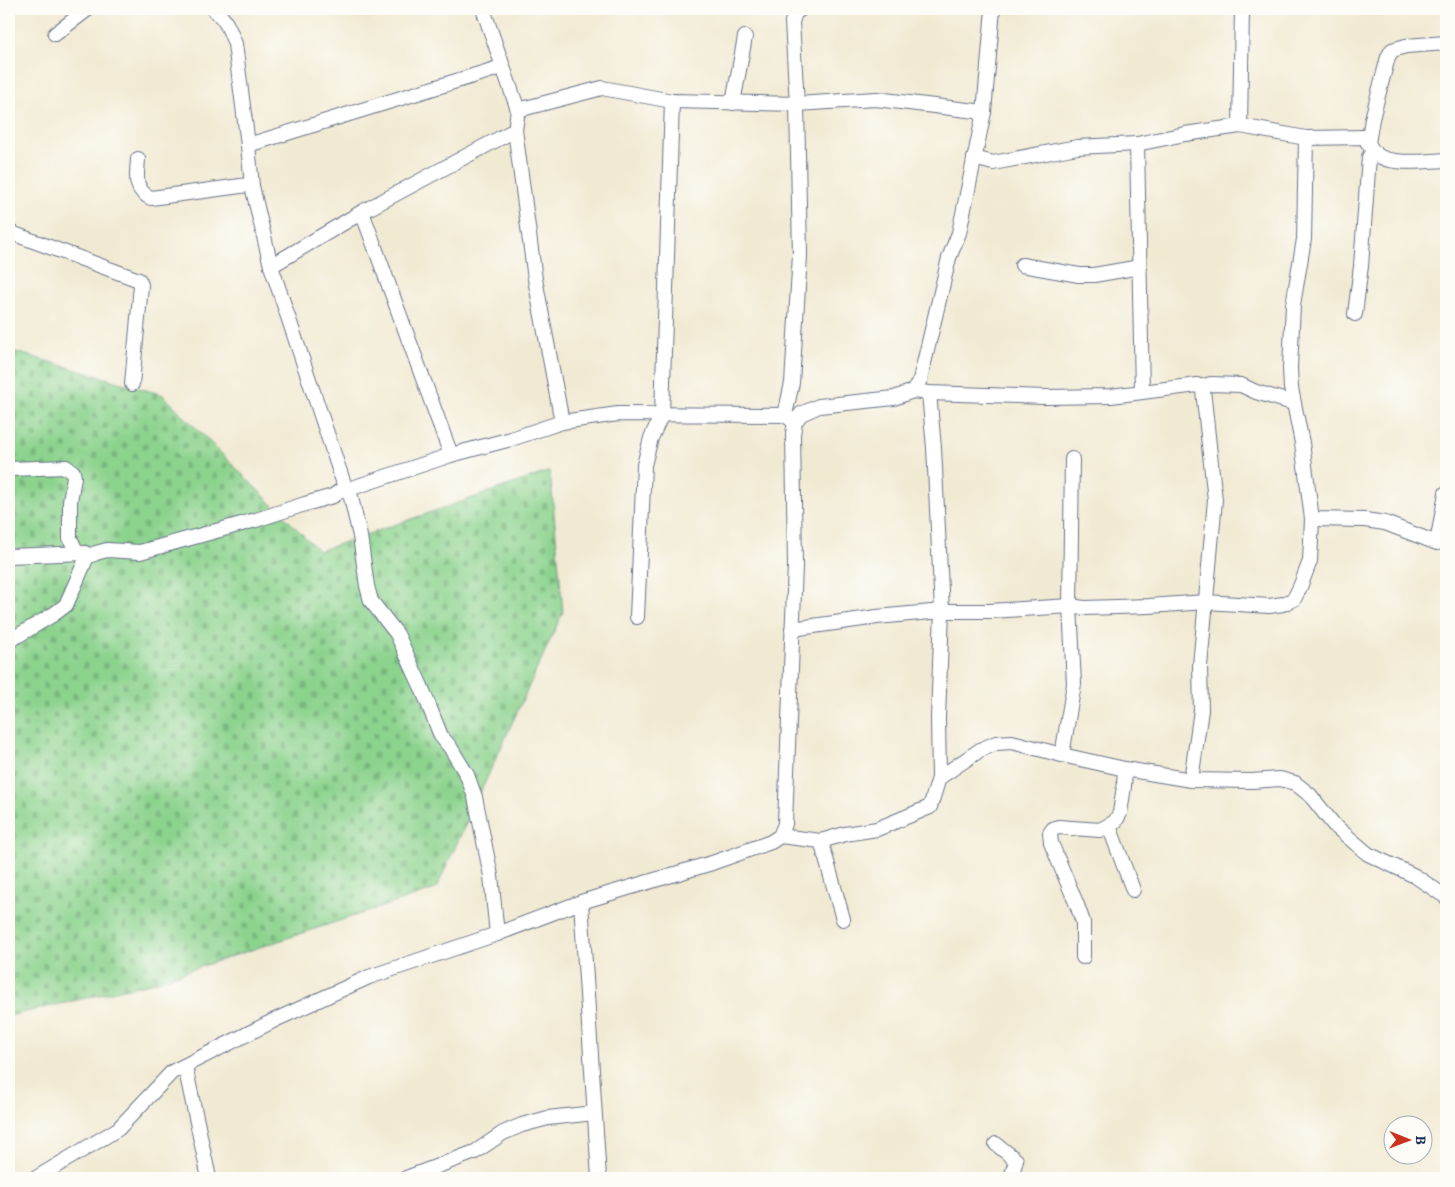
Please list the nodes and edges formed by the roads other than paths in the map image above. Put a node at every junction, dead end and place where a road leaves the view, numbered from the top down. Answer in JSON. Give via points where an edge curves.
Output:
{"nodes":[{"id":1,"x":88,"y":9,"type":"edge"},
{"id":2,"x":214,"y":9,"type":"edge"},
{"id":3,"x":483,"y":9,"type":"edge"},
{"id":4,"x":801,"y":9,"type":"edge"},
{"id":5,"x":993,"y":9,"type":"edge"},
{"id":6,"x":1242,"y":9,"type":"edge"},
{"id":7,"x":54,"y":34,"type":"dead end"},
{"id":8,"x":746,"y":37,"type":"dead end"},
{"id":9,"x":1446,"y":43,"type":"edge"},
{"id":10,"x":502,"y":67,"type":"junction"},
{"id":11,"x":672,"y":102,"type":"junction"},
{"id":12,"x":733,"y":103,"type":"junction"},
{"id":13,"x":797,"y":104,"type":"junction"},
{"id":14,"x":518,"y":110,"type":"junction"},
{"id":15,"x":984,"y":112,"type":"junction"},
{"id":16,"x":1240,"y":126,"type":"junction"},
{"id":17,"x":515,"y":130,"type":"junction"},
{"id":18,"x":1306,"y":138,"type":"junction"},
{"id":19,"x":248,"y":144,"type":"junction"},
{"id":20,"x":1137,"y":144,"type":"junction"},
{"id":21,"x":1371,"y":148,"type":"junction"},
{"id":22,"x":974,"y":158,"type":"junction"},
{"id":23,"x":138,"y":159,"type":"dead end"},
{"id":24,"x":1446,"y":160,"type":"edge"},
{"id":25,"x":252,"y":186,"type":"junction"},
{"id":26,"x":362,"y":212,"type":"junction"},
{"id":27,"x":9,"y":232,"type":"edge"},
{"id":28,"x":1022,"y":265,"type":"dead end"},
{"id":29,"x":271,"y":266,"type":"junction"},
{"id":30,"x":1140,"y":267,"type":"junction"},
{"id":31,"x":1355,"y":314,"type":"dead end"},
{"id":32,"x":132,"y":384,"type":"dead end"},
{"id":33,"x":1201,"y":387,"type":"junction"},
{"id":34,"x":913,"y":391,"type":"junction"},
{"id":35,"x":1142,"y":392,"type":"junction"},
{"id":36,"x":929,"y":393,"type":"junction"},
{"id":37,"x":1293,"y":403,"type":"junction"},
{"id":38,"x":662,"y":414,"type":"junction"},
{"id":39,"x":790,"y":418,"type":"junction"},
{"id":40,"x":562,"y":422,"type":"junction"},
{"id":41,"x":451,"y":455,"type":"junction"},
{"id":42,"x":1072,"y":459,"type":"dead end"},
{"id":43,"x":9,"y":469,"type":"edge"},
{"id":44,"x":347,"y":488,"type":"junction"},
{"id":45,"x":1446,"y":493,"type":"edge"},
{"id":46,"x":1312,"y":519,"type":"junction"},
{"id":47,"x":77,"y":553,"type":"junction"},
{"id":48,"x":96,"y":553,"type":"junction"},
{"id":49,"x":9,"y":556,"type":"edge"},
{"id":50,"x":1206,"y":602,"type":"junction"},
{"id":51,"x":1070,"y":606,"type":"junction"},
{"id":52,"x":942,"y":611,"type":"junction"},
{"id":53,"x":637,"y":617,"type":"dead end"},
{"id":54,"x":792,"y":629,"type":"junction"},
{"id":55,"x":9,"y":641,"type":"edge"},
{"id":56,"x":1062,"y":755,"type":"junction"},
{"id":57,"x":1125,"y":769,"type":"junction"},
{"id":58,"x":939,"y":778,"type":"junction"},
{"id":59,"x":1191,"y":780,"type":"junction"},
{"id":60,"x":1109,"y":826,"type":"junction"},
{"id":61,"x":780,"y":836,"type":"junction"},
{"id":62,"x":821,"y":841,"type":"junction"},
{"id":63,"x":1133,"y":890,"type":"dead end"},
{"id":64,"x":1446,"y":897,"type":"edge"},
{"id":65,"x":580,"y":902,"type":"junction"},
{"id":66,"x":843,"y":918,"type":"dead end"},
{"id":67,"x":497,"y":934,"type":"junction"},
{"id":68,"x":1083,"y":957,"type":"dead end"},
{"id":69,"x":185,"y":1066,"type":"junction"},
{"id":70,"x":594,"y":1113,"type":"junction"},
{"id":71,"x":996,"y":1144,"type":"dead end"},
{"id":72,"x":36,"y":1178,"type":"edge"},
{"id":73,"x":209,"y":1178,"type":"edge"},
{"id":74,"x":406,"y":1178,"type":"edge"},
{"id":75,"x":599,"y":1178,"type":"edge"},
{"id":76,"x":1011,"y":1178,"type":"edge"}],
"edges":[{"from":1,"to":7,"type":"street"},
{"from":2,"to":19,"type":"street","via":[[223,17],[235,44]]},
{"from":3,"to":10,"type":"street"},
{"from":4,"to":13,"type":"street","via":[[795,13],[792,22]]},
{"from":5,"to":15,"type":"street"},
{"from":6,"to":16,"type":"street"},
{"from":8,"to":12,"type":"street"},
{"from":9,"to":21,"type":"street","via":[[1392,50],[1372,120]]},
{"from":10,"to":14,"type":"street"},
{"from":10,"to":19,"type":"street"},
{"from":11,"to":12,"type":"street"},
{"from":11,"to":14,"type":"street","via":[[602,88]]},
{"from":11,"to":38,"type":"street"},
{"from":12,"to":13,"type":"street"},
{"from":13,"to":15,"type":"street","via":[[876,100]]},
{"from":13,"to":39,"type":"street","via":[[800,255]]},
{"from":14,"to":17,"type":"street"},
{"from":15,"to":22,"type":"street"},
{"from":16,"to":18,"type":"street"},
{"from":16,"to":20,"type":"street"},
{"from":17,"to":26,"type":"street"},
{"from":17,"to":40,"type":"street","via":[[535,279]]},
{"from":18,"to":21,"type":"street","via":[[1365,138]]},
{"from":18,"to":37,"type":"street","via":[[1304,239],[1293,305],[1290,359]]},
{"from":19,"to":25,"type":"street"},
{"from":20,"to":22,"type":"street","via":[[1077,147],[994,163]]},
{"from":20,"to":30,"type":"street"},
{"from":21,"to":24,"type":"street","via":[[1382,158],[1393,162]]},
{"from":21,"to":31,"type":"street"},
{"from":22,"to":34,"type":"street","via":[[959,233],[949,258],[920,380]]},
{"from":23,"to":25,"type":"street","via":[[139,190],[151,198]]},
{"from":25,"to":29,"type":"street"},
{"from":26,"to":29,"type":"street"},
{"from":26,"to":41,"type":"street"},
{"from":27,"to":32,"type":"street","via":[[139,280]]},
{"from":28,"to":30,"type":"street","via":[[1094,275]]},
{"from":29,"to":44,"type":"street"},
{"from":30,"to":35,"type":"street"},
{"from":33,"to":35,"type":"street"},
{"from":33,"to":37,"type":"street","via":[[1241,385]]},
{"from":33,"to":50,"type":"street","via":[[1214,500]]},
{"from":34,"to":36,"type":"street"},
{"from":34,"to":39,"type":"street","via":[[894,398],[819,406]]},
{"from":35,"to":36,"type":"street","via":[[1111,396]]},
{"from":36,"to":52,"type":"street"},
{"from":37,"to":46,"type":"street"},
{"from":38,"to":39,"type":"street"},
{"from":38,"to":40,"type":"street","via":[[618,414]]},
{"from":38,"to":53,"type":"street","via":[[644,465]]},
{"from":39,"to":54,"type":"street","via":[[795,565]]},
{"from":40,"to":41,"type":"street"},
{"from":41,"to":44,"type":"street"},
{"from":42,"to":51,"type":"street"},
{"from":43,"to":47,"type":"street","via":[[66,467],[73,472],[70,538]]},
{"from":44,"to":48,"type":"street","via":[[333,496],[256,520],[140,552],[107,550]]},
{"from":44,"to":67,"type":"street","via":[[360,536],[371,601],[396,634],[441,736],[468,774],[491,876]]},
{"from":45,"to":46,"type":"street","via":[[1437,543],[1386,523]]},
{"from":46,"to":50,"type":"street","via":[[1310,561],[1294,599],[1269,606]]},
{"from":47,"to":48,"type":"street"},
{"from":47,"to":49,"type":"street"},
{"from":48,"to":55,"type":"street","via":[[87,558],[66,605]]},
{"from":50,"to":51,"type":"street"},
{"from":50,"to":59,"type":"street","via":[[1200,710]]},
{"from":51,"to":52,"type":"street"},
{"from":51,"to":56,"type":"street","via":[[1074,684]]},
{"from":52,"to":54,"type":"street"},
{"from":52,"to":58,"type":"street"},
{"from":54,"to":61,"type":"street","via":[[785,824]]},
{"from":56,"to":57,"type":"street"},
{"from":56,"to":58,"type":"street","via":[[1012,742],[996,743]]},
{"from":57,"to":59,"type":"street"},
{"from":57,"to":60,"type":"street","via":[[1120,813]]},
{"from":58,"to":62,"type":"street","via":[[930,807],[877,829]]},
{"from":59,"to":64,"type":"street","via":[[1280,779],[1295,783],[1310,795],[1334,825],[1368,854],[1414,876]]},
{"from":60,"to":63,"type":"street"},
{"from":60,"to":68,"type":"street","via":[[1100,830],[1058,827],[1050,833],[1051,843],[1083,922]]},
{"from":61,"to":62,"type":"street"},
{"from":61,"to":65,"type":"street","via":[[712,863]]},
{"from":62,"to":66,"type":"street"},
{"from":65,"to":67,"type":"street"},
{"from":65,"to":70,"type":"street"},
{"from":67,"to":69,"type":"street","via":[[369,977]]},
{"from":69,"to":72,"type":"street","via":[[172,1072],[118,1129]]},
{"from":69,"to":73,"type":"street"},
{"from":70,"to":74,"type":"street","via":[[548,1118],[522,1125],[503,1133],[475,1152]]},
{"from":70,"to":75,"type":"street"},
{"from":71,"to":76,"type":"street","via":[[1016,1160]]}]}
